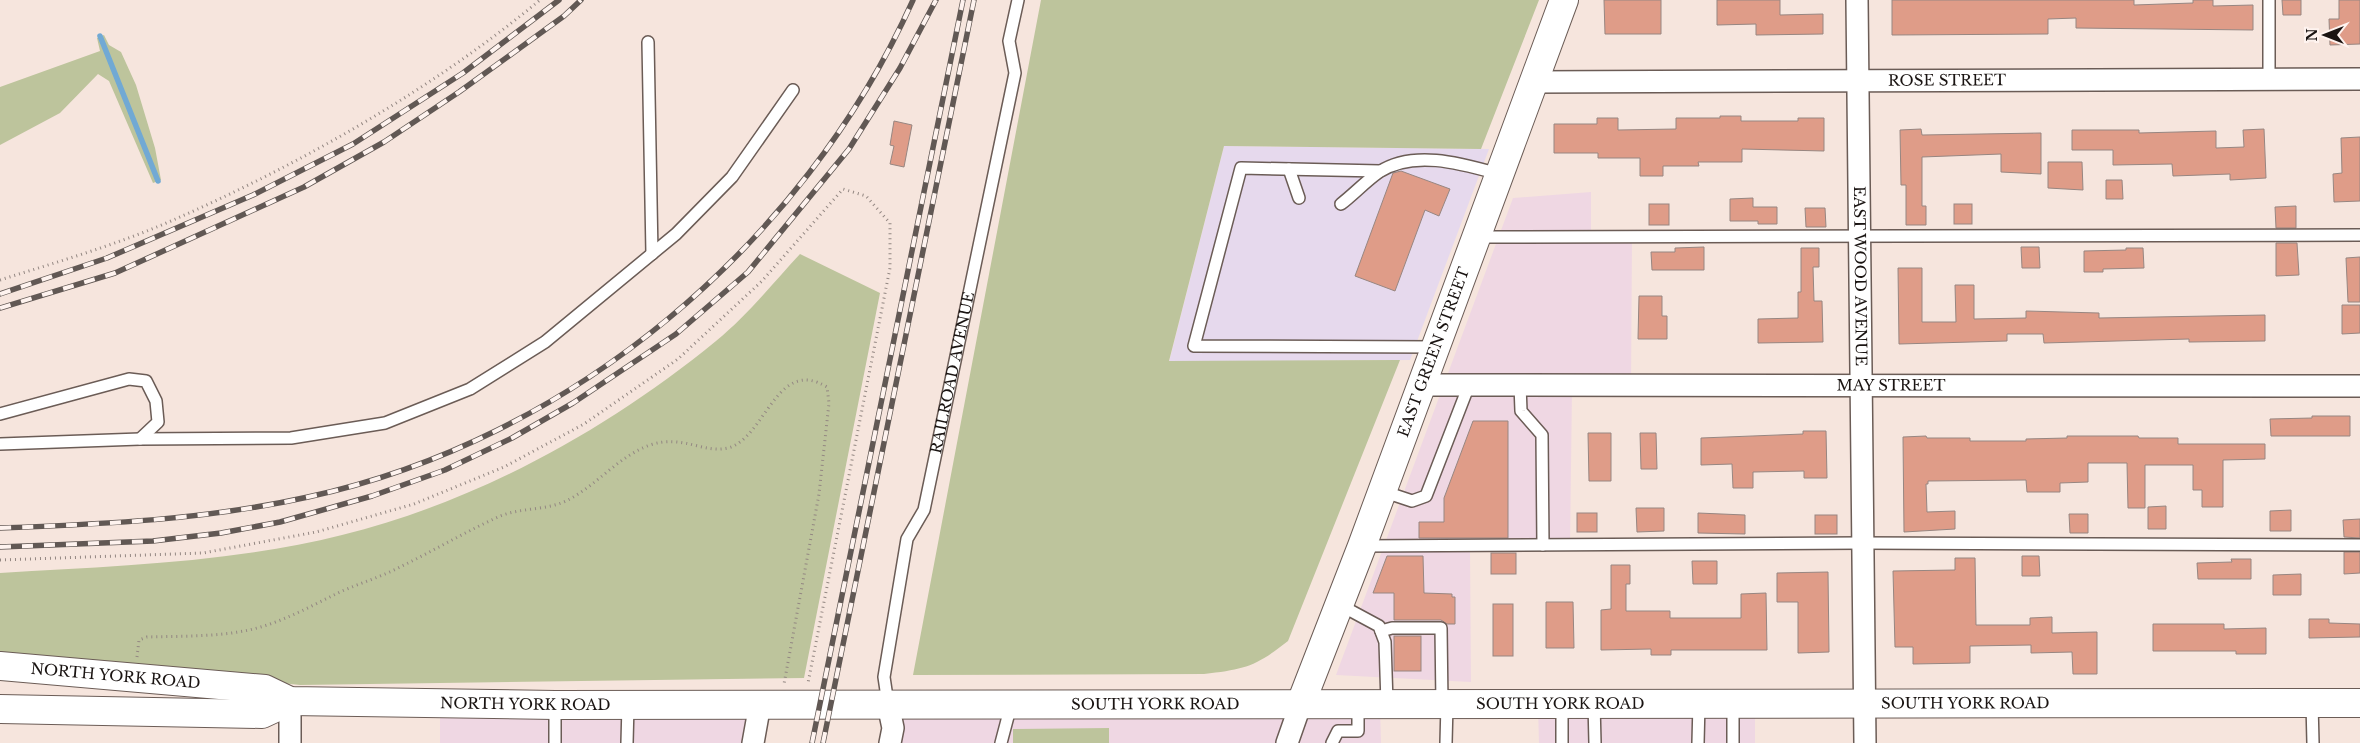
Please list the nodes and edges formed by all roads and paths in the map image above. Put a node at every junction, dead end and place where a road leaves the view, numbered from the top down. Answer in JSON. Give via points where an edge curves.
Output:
{"nodes":[{"id":1,"x":540,"y":0,"type":"edge"},
{"id":2,"x":1018,"y":0,"type":"edge"},
{"id":3,"x":1564,"y":0,"type":"edge"},
{"id":4,"x":1857,"y":0,"type":"edge"},
{"id":5,"x":2269,"y":0,"type":"edge"},
{"id":6,"x":648,"y":42,"type":"dead end"},
{"id":7,"x":2269,"y":79,"type":"junction"},
{"id":8,"x":2360,"y":79,"type":"edge"},
{"id":9,"x":1533,"y":82,"type":"junction"},
{"id":10,"x":1858,"y":83,"type":"junction"},
{"id":11,"x":793,"y":90,"type":"dead end"},
{"id":12,"x":1289,"y":169,"type":"junction"},
{"id":13,"x":1380,"y":171,"type":"junction"},
{"id":14,"x":1499,"y":174,"type":"junction"},
{"id":15,"x":1299,"y":198,"type":"dead end"},
{"id":16,"x":1341,"y":204,"type":"dead end"},
{"id":17,"x":1859,"y":235,"type":"junction"},
{"id":18,"x":2360,"y":235,"type":"edge"},
{"id":19,"x":1475,"y":237,"type":"junction"},
{"id":20,"x":652,"y":254,"type":"junction"},
{"id":21,"x":0,"y":280,"type":"edge"},
{"id":22,"x":1436,"y":346,"type":"junction"},
{"id":23,"x":1422,"y":385,"type":"junction"},
{"id":24,"x":1469,"y":385,"type":"junction"},
{"id":25,"x":1520,"y":385,"type":"junction"},
{"id":26,"x":1860,"y":386,"type":"junction"},
{"id":27,"x":2360,"y":386,"type":"edge"},
{"id":28,"x":0,"y":414,"type":"edge"},
{"id":29,"x":140,"y":439,"type":"junction"},
{"id":30,"x":0,"y":444,"type":"edge"},
{"id":31,"x":1382,"y":491,"type":"junction"},
{"id":32,"x":1862,"y":544,"type":"junction"},
{"id":33,"x":1543,"y":545,"type":"junction"},
{"id":34,"x":2360,"y":545,"type":"edge"},
{"id":35,"x":1362,"y":546,"type":"junction"},
{"id":36,"x":0,"y":560,"type":"edge"},
{"id":37,"x":1339,"y":604,"type":"junction"},
{"id":38,"x":1380,"y":631,"type":"junction"},
{"id":39,"x":0,"y":666,"type":"edge"},
{"id":40,"x":134,"y":678,"type":"junction"},
{"id":41,"x":290,"y":701,"type":"junction"},
{"id":42,"x":2312,"y":703,"type":"junction"},
{"id":43,"x":2360,"y":703,"type":"edge"},
{"id":44,"x":781,"y":704,"type":"junction"},
{"id":45,"x":888,"y":704,"type":"junction"},
{"id":46,"x":1011,"y":704,"type":"junction"},
{"id":47,"x":1301,"y":704,"type":"junction"},
{"id":48,"x":1358,"y":704,"type":"junction"},
{"id":49,"x":1387,"y":704,"type":"junction"},
{"id":50,"x":1444,"y":704,"type":"junction"},
{"id":51,"x":1562,"y":704,"type":"junction"},
{"id":52,"x":1594,"y":704,"type":"junction"},
{"id":53,"x":1698,"y":704,"type":"junction"},
{"id":54,"x":1733,"y":704,"type":"junction"},
{"id":55,"x":1865,"y":704,"type":"junction"},
{"id":56,"x":555,"y":705,"type":"junction"},
{"id":57,"x":628,"y":705,"type":"junction"},
{"id":58,"x":0,"y":709,"type":"edge"},
{"id":59,"x":290,"y":743,"type":"edge"},
{"id":60,"x":555,"y":743,"type":"edge"},
{"id":61,"x":627,"y":743,"type":"edge"},
{"id":62,"x":752,"y":743,"type":"edge"},
{"id":63,"x":890,"y":743,"type":"edge"},
{"id":64,"x":1001,"y":743,"type":"edge"},
{"id":65,"x":1287,"y":743,"type":"edge"},
{"id":66,"x":1332,"y":743,"type":"edge"},
{"id":67,"x":1446,"y":743,"type":"edge"},
{"id":68,"x":1562,"y":743,"type":"edge"},
{"id":69,"x":1595,"y":743,"type":"edge"},
{"id":70,"x":1698,"y":743,"type":"edge"},
{"id":71,"x":1733,"y":743,"type":"edge"},
{"id":72,"x":1865,"y":743,"type":"edge"},
{"id":73,"x":2313,"y":743,"type":"edge"}],
"edges":[{"from":1,"to":21,"type":"path","via":[[443,71],[351,130],[269,176],[170,222]]},
{"from":2,"to":45,"type":"lane","name":"RAILROAD AVENUE","via":[[1009,41],[1015,73],[924,510],[907,539],[884,677]]},
{"from":3,"to":9,"type":"main road","name":"EAST GREEN STREET"},
{"from":4,"to":10,"type":"street","name":"EAST WOOD AVENUE"},
{"from":5,"to":7,"type":"lane"},
{"from":6,"to":20,"type":"lane"},
{"from":7,"to":8,"type":"street","name":"ROSE STREET"},
{"from":7,"to":10,"type":"street","name":"ROSE STREET"},
{"from":9,"to":10,"type":"street","name":"ROSE STREET"},
{"from":9,"to":14,"type":"main road","name":"EAST GREEN STREET"},
{"from":10,"to":17,"type":"street","name":"EAST WOOD AVENUE"},
{"from":11,"to":20,"type":"lane","via":[[732,177]]},
{"from":12,"to":13,"type":"lane"},
{"from":12,"to":15,"type":"lane"},
{"from":12,"to":22,"type":"lane","via":[[1241,168],[1194,346]]},
{"from":13,"to":14,"type":"lane","via":[[1409,161],[1452,162]]},
{"from":13,"to":16,"type":"lane"},
{"from":14,"to":19,"type":"main road","name":"EAST GREEN STREET"},
{"from":17,"to":18,"type":"lane"},
{"from":17,"to":19,"type":"lane"},
{"from":17,"to":26,"type":"street","name":"EAST WOOD AVENUE"},
{"from":19,"to":22,"type":"main road","name":"EAST GREEN STREET"},
{"from":20,"to":29,"type":"lane","via":[[545,342],[470,389],[385,424],[291,438]]},
{"from":22,"to":23,"type":"main road","name":"EAST GREEN STREET"},
{"from":23,"to":24,"type":"street","name":"MAY STREET"},
{"from":23,"to":31,"type":"main road","name":"EAST GREEN STREET"},
{"from":24,"to":25,"type":"street","name":"MAY STREET"},
{"from":24,"to":31,"type":"lane","via":[[1426,496],[1412,501]]},
{"from":25,"to":26,"type":"street","name":"MAY STREET"},
{"from":25,"to":33,"type":"lane","via":[[1521,411],[1542,435]]},
{"from":26,"to":27,"type":"street","name":"MAY STREET"},
{"from":26,"to":32,"type":"street","name":"EAST WOOD AVENUE"},
{"from":28,"to":29,"type":"lane","via":[[129,379],[146,381],[156,401],[158,422]]},
{"from":29,"to":30,"type":"lane"},
{"from":31,"to":35,"type":"main road","name":"EAST GREEN STREET"},
{"from":32,"to":33,"type":"lane"},
{"from":32,"to":34,"type":"lane"},
{"from":32,"to":55,"type":"street","name":"EAST WOOD AVENUE"},
{"from":33,"to":35,"type":"lane"},
{"from":35,"to":37,"type":"main road","name":"EAST GREEN STREET"},
{"from":36,"to":44,"type":"path","via":[[203,553],[316,532],[414,504],[504,467],[584,424],[678,359],[762,281],[843,189],[866,196],[890,223],[890,268]]},
{"from":37,"to":38,"type":"lane","via":[[1379,626]]},
{"from":37,"to":47,"type":"main road","name":"EAST GREEN STREET"},
{"from":38,"to":49,"type":"lane","via":[[1385,642]]},
{"from":38,"to":50,"type":"lane","via":[[1441,628]]},
{"from":39,"to":40,"type":"main road","name":"NORTH YORK ROAD"},
{"from":40,"to":41,"type":"main road","name":"NORTH YORK ROAD","via":[[265,689]]},
{"from":40,"to":44,"type":"path","via":[[139,640],[219,634],[271,623],[398,568],[500,516],[567,501],[632,454],[665,440],[721,448],[736,445],[754,430],[785,387],[806,380],[827,386],[829,403],[820,494]]},
{"from":41,"to":56,"type":"main road","name":"NORTH YORK ROAD"},
{"from":41,"to":58,"type":"main road","name":"NORTH YORK ROAD","via":[[262,714]]},
{"from":41,"to":59,"type":"street"},
{"from":42,"to":43,"type":"main road","name":"SOUTH YORK ROAD"},
{"from":42,"to":55,"type":"main road","name":"SOUTH YORK ROAD"},
{"from":42,"to":73,"type":"lane"},
{"from":44,"to":45,"type":"main road","name":"SOUTH YORK ROAD"},
{"from":44,"to":57,"type":"main road","name":"NORTH YORK ROAD"},
{"from":44,"to":62,"type":"street"},
{"from":45,"to":46,"type":"main road","name":"SOUTH YORK ROAD"},
{"from":45,"to":63,"type":"street","name":"RAILROAD AVENUE","via":[[893,728]]},
{"from":46,"to":47,"type":"main road","name":"SOUTH YORK ROAD"},
{"from":46,"to":64,"type":"lane"},
{"from":47,"to":48,"type":"main road","name":"SOUTH YORK ROAD"},
{"from":47,"to":65,"type":"street"},
{"from":48,"to":49,"type":"main road","name":"SOUTH YORK ROAD"},
{"from":48,"to":66,"type":"lane","via":[[1358,731],[1338,731]]},
{"from":49,"to":50,"type":"main road","name":"SOUTH YORK ROAD"},
{"from":50,"to":51,"type":"main road","name":"SOUTH YORK ROAD"},
{"from":50,"to":67,"type":"lane"},
{"from":51,"to":52,"type":"main road","name":"SOUTH YORK ROAD"},
{"from":51,"to":68,"type":"lane"},
{"from":52,"to":53,"type":"main road","name":"SOUTH YORK ROAD"},
{"from":52,"to":69,"type":"lane"},
{"from":53,"to":54,"type":"main road","name":"SOUTH YORK ROAD"},
{"from":53,"to":70,"type":"lane"},
{"from":54,"to":55,"type":"main road","name":"SOUTH YORK ROAD"},
{"from":54,"to":71,"type":"lane"},
{"from":55,"to":72,"type":"street","name":"EAST WOOD AVENUE"},
{"from":56,"to":57,"type":"main road","name":"NORTH YORK ROAD"},
{"from":56,"to":60,"type":"lane"},
{"from":57,"to":61,"type":"lane"}]}
